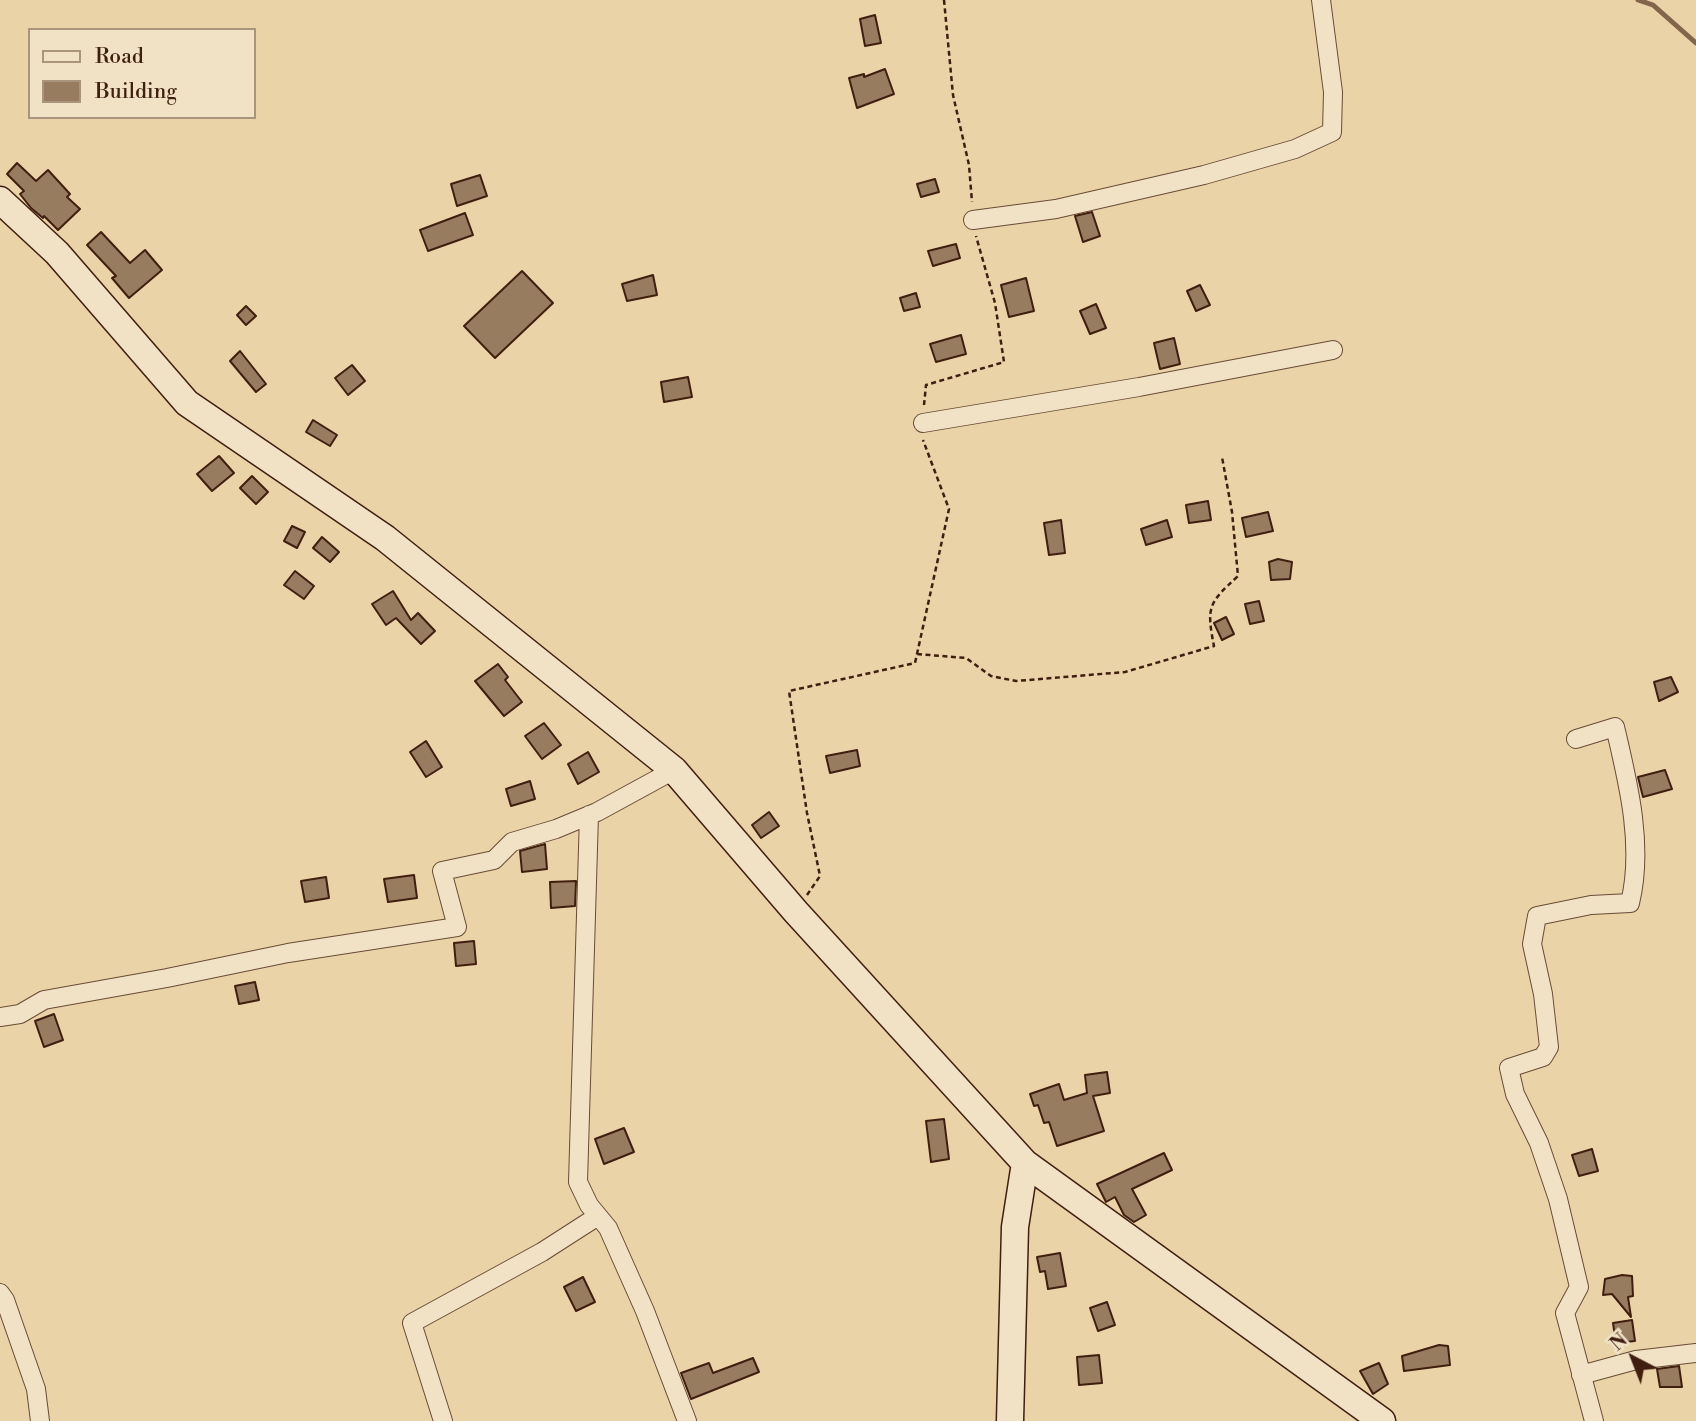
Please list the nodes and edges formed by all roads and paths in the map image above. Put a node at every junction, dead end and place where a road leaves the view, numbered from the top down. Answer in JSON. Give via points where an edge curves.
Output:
{"nodes":[{"id":1,"x":944,"y":0,"type":"edge"},
{"id":2,"x":1321,"y":0,"type":"edge"},
{"id":3,"x":0,"y":200,"type":"edge"},
{"id":4,"x":973,"y":220,"type":"junction"},
{"id":5,"x":1333,"y":349,"type":"dead end"},
{"id":6,"x":923,"y":423,"type":"junction"},
{"id":7,"x":1222,"y":457,"type":"dead end"},
{"id":8,"x":917,"y":654,"type":"junction"},
{"id":9,"x":1576,"y":739,"type":"dead end"},
{"id":10,"x":674,"y":770,"type":"junction"},
{"id":11,"x":589,"y":815,"type":"junction"},
{"id":12,"x":796,"y":912,"type":"junction"},
{"id":13,"x":0,"y":1017,"type":"edge"},
{"id":14,"x":1025,"y":1163,"type":"junction"},
{"id":15,"x":598,"y":1216,"type":"junction"},
{"id":16,"x":0,"y":1293,"type":"edge"},
{"id":17,"x":1696,"y":1353,"type":"edge"},
{"id":18,"x":1581,"y":1375,"type":"junction"},
{"id":19,"x":40,"y":1421,"type":"edge"},
{"id":20,"x":443,"y":1421,"type":"edge"},
{"id":21,"x":687,"y":1421,"type":"edge"},
{"id":22,"x":1010,"y":1421,"type":"edge"},
{"id":23,"x":1382,"y":1421,"type":"edge"},
{"id":24,"x":1594,"y":1421,"type":"edge"}],
"edges":[{"from":1,"to":4,"type":"path"},
{"from":2,"to":4,"type":"street","via":[[1333,92],[1332,132],[1295,149],[1204,175],[1056,209]]},
{"from":3,"to":10,"type":"street","via":[[57,253],[187,403],[385,538]]},
{"from":4,"to":6,"type":"path","via":[[995,303],[1004,362],[926,384]]},
{"from":5,"to":6,"type":"street"},
{"from":6,"to":8,"type":"path","via":[[922,436],[949,509]]},
{"from":7,"to":8,"type":"path","via":[[1238,576],[1215,598],[1209,617],[1214,646],[1125,672],[1016,681],[991,676],[966,658]]},
{"from":8,"to":12,"type":"path","via":[[915,663],[789,691],[820,876]]},
{"from":9,"to":18,"type":"street","via":[[1615,727],[1635,838],[1634,887],[1630,903],[1537,916],[1532,944],[1549,1047],[1544,1057],[1509,1068],[1558,1199],[1579,1287],[1565,1313]]},
{"from":10,"to":11,"type":"street"},
{"from":10,"to":12,"type":"street"},
{"from":11,"to":13,"type":"street","via":[[512,842],[494,860],[442,872],[457,927],[288,953],[44,1000],[20,1014]]},
{"from":11,"to":15,"type":"street","via":[[578,1181]]},
{"from":12,"to":14,"type":"street"},
{"from":14,"to":22,"type":"street","via":[[1015,1227]]},
{"from":14,"to":23,"type":"street"},
{"from":15,"to":20,"type":"street","via":[[412,1323]]},
{"from":15,"to":21,"type":"street","via":[[608,1228],[645,1311]]},
{"from":16,"to":19,"type":"street","via":[[36,1389]]},
{"from":17,"to":18,"type":"street","via":[[1636,1360]]},
{"from":18,"to":24,"type":"street"}]}
